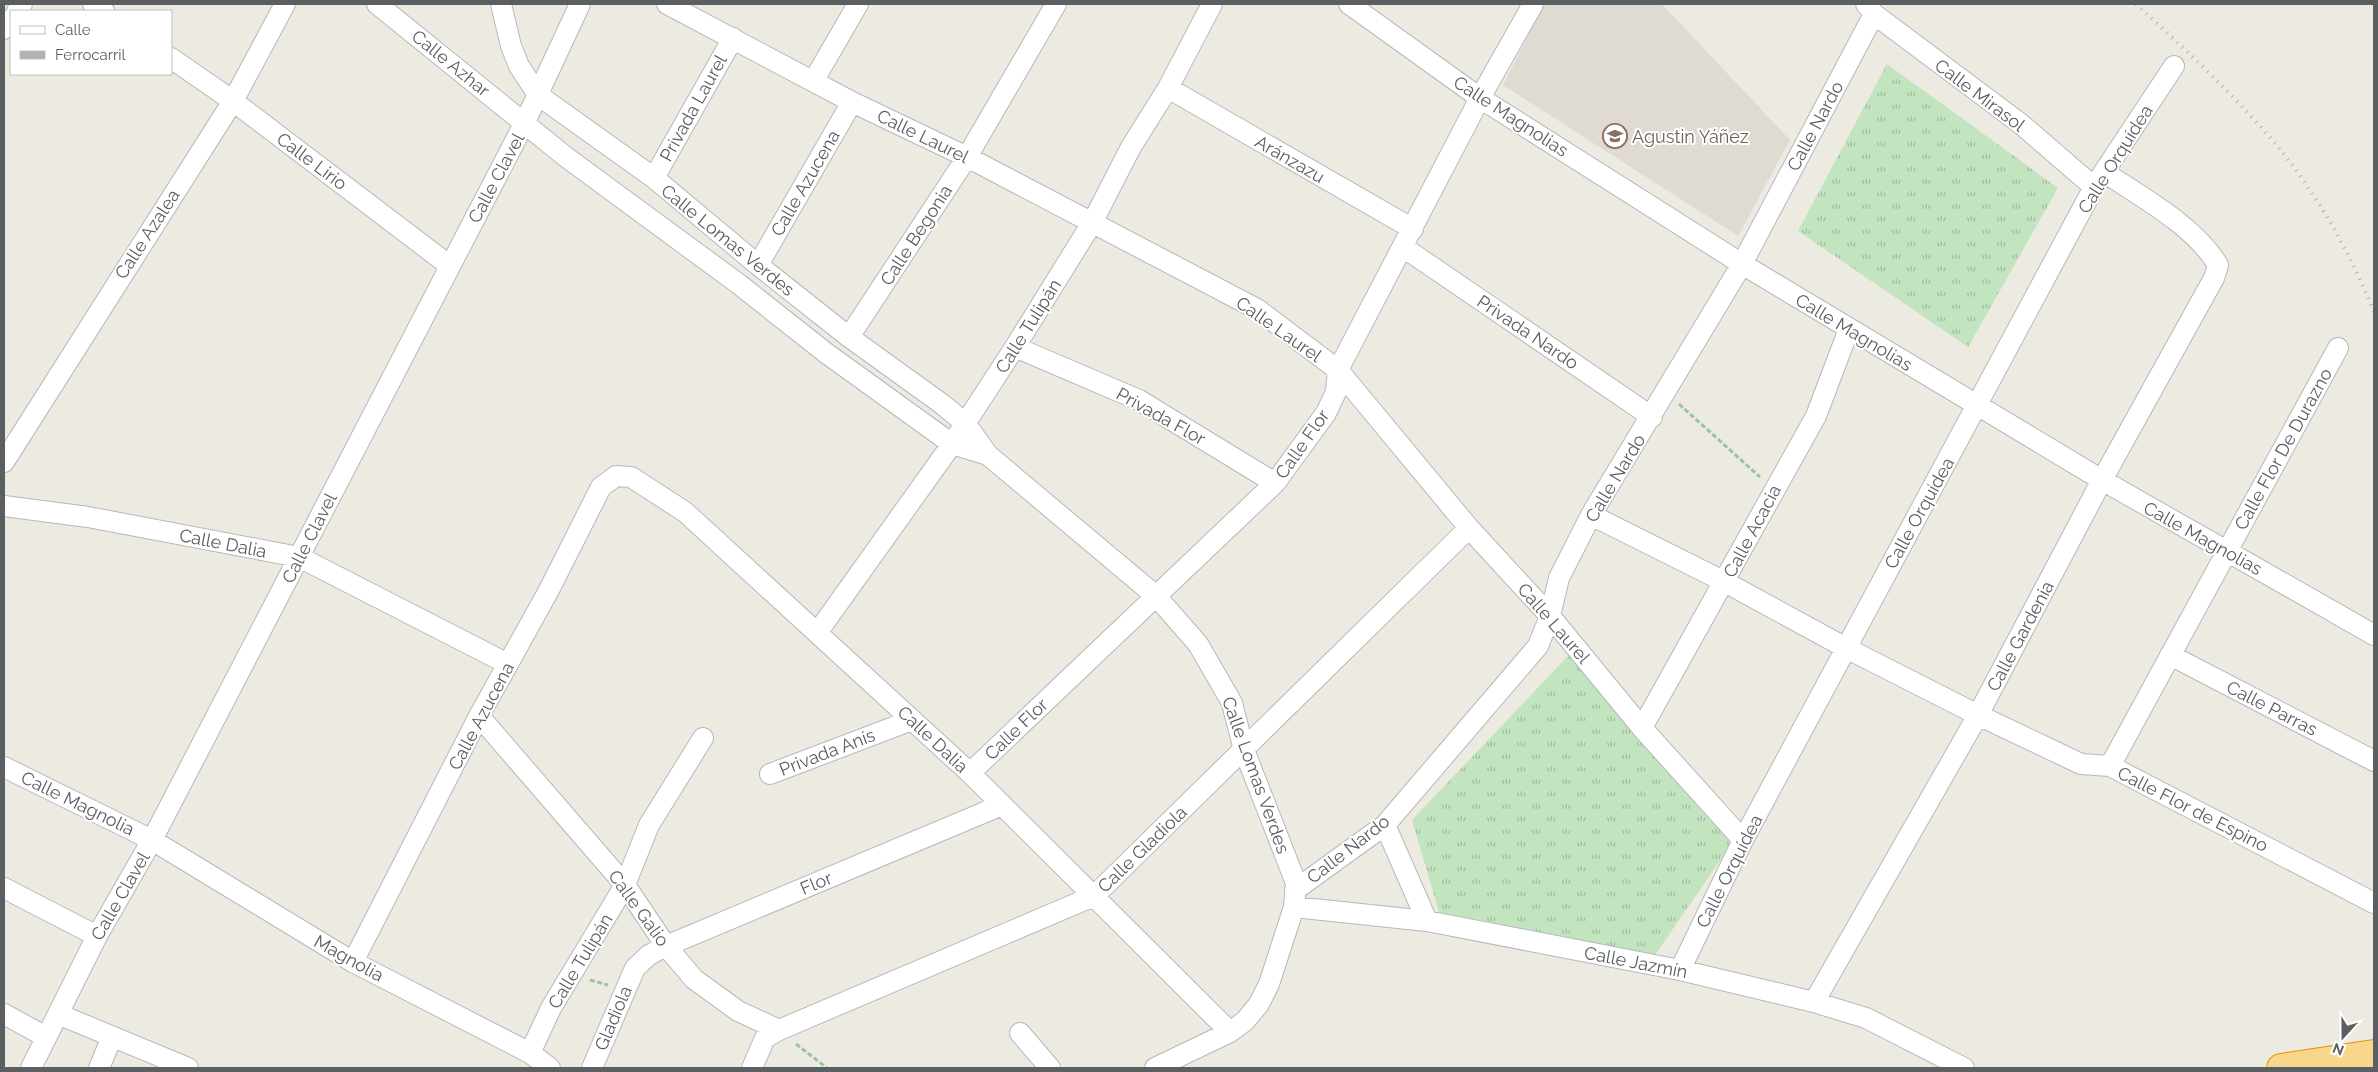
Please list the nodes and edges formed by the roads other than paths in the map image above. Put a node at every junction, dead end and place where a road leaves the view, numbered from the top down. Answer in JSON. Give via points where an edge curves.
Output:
{"nodes":[{"id":1,"x":285,"y":4,"type":"edge"},
{"id":2,"x":378,"y":4,"type":"edge"},
{"id":3,"x":501,"y":4,"type":"edge"},
{"id":4,"x":580,"y":4,"type":"edge"},
{"id":5,"x":667,"y":4,"type":"edge"},
{"id":6,"x":858,"y":4,"type":"edge"},
{"id":7,"x":1056,"y":4,"type":"edge"},
{"id":8,"x":1212,"y":4,"type":"edge"},
{"id":9,"x":1533,"y":4,"type":"edge"},
{"id":10,"x":1362,"y":7,"type":"edge"},
{"id":11,"x":1870,"y":9,"type":"edge"},
{"id":12,"x":733,"y":38,"type":"junction"},
{"id":13,"x":172,"y":59,"type":"edge"},
{"id":14,"x":2174,"y":66,"type":"dead end"},
{"id":15,"x":814,"y":80,"type":"junction"},
{"id":16,"x":1168,"y":88,"type":"junction"},
{"id":17,"x":538,"y":95,"type":"junction"},
{"id":18,"x":1480,"y":98,"type":"junction"},
{"id":19,"x":233,"y":100,"type":"junction"},
{"id":20,"x":852,"y":102,"type":"junction"},
{"id":21,"x":525,"y":122,"type":"junction"},
{"id":22,"x":967,"y":157,"type":"junction"},
{"id":23,"x":654,"y":178,"type":"junction"},
{"id":24,"x":2099,"y":179,"type":"junction"},
{"id":25,"x":1092,"y":222,"type":"junction"},
{"id":26,"x":1412,"y":229,"type":"junction"},
{"id":27,"x":1403,"y":247,"type":"junction"},
{"id":28,"x":1742,"y":264,"type":"junction"},
{"id":29,"x":2218,"y":265,"type":"joint"},
{"id":30,"x":450,"y":266,"type":"junction"},
{"id":31,"x":758,"y":266,"type":"junction"},
{"id":32,"x":1849,"y":329,"type":"junction"},
{"id":33,"x":849,"y":336,"type":"junction"},
{"id":34,"x":1015,"y":347,"type":"junction"},
{"id":35,"x":2338,"y":348,"type":"dead end"},
{"id":36,"x":1338,"y":370,"type":"junction"},
{"id":37,"x":1977,"y":407,"type":"junction"},
{"id":38,"x":1652,"y":417,"type":"junction"},
{"id":39,"x":966,"y":424,"type":"junction"},
{"id":40,"x":952,"y":444,"type":"junction"},
{"id":41,"x":988,"y":455,"type":"junction"},
{"id":42,"x":4,"y":462,"type":"edge"},
{"id":43,"x":616,"y":476,"type":"joint"},
{"id":44,"x":2102,"y":480,"type":"junction"},
{"id":45,"x":1274,"y":483,"type":"junction"},
{"id":46,"x":4,"y":506,"type":"edge"},
{"id":47,"x":1591,"y":515,"type":"junction"},
{"id":48,"x":1469,"y":528,"type":"junction"},
{"id":49,"x":2227,"y":551,"type":"junction"},
{"id":50,"x":299,"y":557,"type":"junction"},
{"id":51,"x":1725,"y":582,"type":"junction"},
{"id":52,"x":1156,"y":596,"type":"junction"},
{"id":53,"x":1550,"y":616,"type":"junction"},
{"id":54,"x":817,"y":633,"type":"junction"},
{"id":55,"x":2374,"y":635,"type":"edge"},
{"id":56,"x":1846,"y":648,"type":"junction"},
{"id":57,"x":2170,"y":655,"type":"junction"},
{"id":58,"x":508,"y":664,"type":"junction"},
{"id":59,"x":1978,"y":715,"type":"junction"},
{"id":60,"x":480,"y":716,"type":"junction"},
{"id":61,"x":912,"y":720,"type":"junction"},
{"id":62,"x":1642,"y":728,"type":"junction"},
{"id":63,"x":703,"y":738,"type":"dead end"},
{"id":64,"x":1244,"y":750,"type":"junction"},
{"id":65,"x":2374,"y":761,"type":"edge"},
{"id":66,"x":2110,"y":766,"type":"junction"},
{"id":67,"x":4,"y":767,"type":"edge"},
{"id":68,"x":970,"y":773,"type":"junction"},
{"id":69,"x":770,"y":774,"type":"dead end"},
{"id":70,"x":1002,"y":805,"type":"junction"},
{"id":71,"x":1385,"y":825,"type":"junction"},
{"id":72,"x":152,"y":840,"type":"junction"},
{"id":73,"x":1743,"y":840,"type":"junction"},
{"id":74,"x":625,"y":885,"type":"junction"},
{"id":75,"x":4,"y":888,"type":"edge"},
{"id":76,"x":1094,"y":896,"type":"junction"},
{"id":77,"x":1295,"y":898,"type":"junction"},
{"id":78,"x":2374,"y":903,"type":"edge"},
{"id":79,"x":1428,"y":921,"type":"junction"},
{"id":80,"x":97,"y":936,"type":"junction"},
{"id":81,"x":666,"y":946,"type":"junction"},
{"id":82,"x":353,"y":962,"type":"junction"},
{"id":83,"x":635,"y":968,"type":"joint"},
{"id":84,"x":1680,"y":970,"type":"junction"},
{"id":85,"x":1814,"y":1002,"type":"junction"},
{"id":86,"x":4,"y":1014,"type":"edge"},
{"id":87,"x":58,"y":1014,"type":"junction"},
{"id":88,"x":779,"y":1030,"type":"junction"},
{"id":89,"x":1230,"y":1032,"type":"junction"},
{"id":90,"x":1020,"y":1033,"type":"dead end"},
{"id":91,"x":46,"y":1037,"type":"junction"},
{"id":92,"x":112,"y":1037,"type":"junction"},
{"id":93,"x":530,"y":1053,"type":"junction"},
{"id":94,"x":2374,"y":1054,"type":"edge"},
{"id":95,"x":31,"y":1068,"type":"edge"},
{"id":96,"x":99,"y":1068,"type":"edge"},
{"id":97,"x":188,"y":1068,"type":"edge"},
{"id":98,"x":550,"y":1068,"type":"edge"},
{"id":99,"x":592,"y":1068,"type":"edge"},
{"id":100,"x":752,"y":1068,"type":"edge"},
{"id":101,"x":1050,"y":1068,"type":"edge"},
{"id":102,"x":1155,"y":1068,"type":"edge"},
{"id":103,"x":1964,"y":1068,"type":"edge"},
{"id":104,"x":2281,"y":1068,"type":"edge"}],
"edges":[{"from":1,"to":19,"type":"street","name":"Calle Azalea"},
{"from":2,"to":21,"type":"street","name":"Calle Azhar"},
{"from":3,"to":17,"type":"street","name":"Calle Lomas Verdes","via":[[518,66]]},
{"from":4,"to":17,"type":"street","name":"Calle Clavel"},
{"from":5,"to":12,"type":"street","name":"Calle Laurel"},
{"from":6,"to":15,"type":"street"},
{"from":7,"to":22,"type":"street","name":"Calle Begonia"},
{"from":8,"to":16,"type":"street","name":"Calle Tulipán"},
{"from":9,"to":18,"type":"street","name":"Calle Flor"},
{"from":10,"to":18,"type":"street","name":"Calle Magnolias"},
{"from":11,"to":24,"type":"street","name":"Calle Mirasol","via":[[2020,124]]},
{"from":11,"to":28,"type":"street","name":"Calle Nardo"},
{"from":12,"to":15,"type":"street","name":"Calle Laurel"},
{"from":12,"to":23,"type":"street","name":"Privada Laurel"},
{"from":13,"to":19,"type":"street","name":"Calle Lirio"},
{"from":14,"to":24,"type":"street","name":"Calle Orquídea"},
{"from":15,"to":20,"type":"street","name":"Calle Laurel"},
{"from":16,"to":25,"type":"street","name":"Calle Tulipán","via":[[1131,147]]},
{"from":16,"to":26,"type":"street","name":"Aránzazu"},
{"from":17,"to":21,"type":"street","name":"Calle Clavel"},
{"from":17,"to":23,"type":"street","name":"Calle Lomas Verdes"},
{"from":18,"to":26,"type":"street","name":"Calle Flor"},
{"from":18,"to":28,"type":"street","name":"Calle Magnolias"},
{"from":19,"to":30,"type":"street","name":"Calle Lirio"},
{"from":19,"to":42,"type":"street","name":"Calle Azalea"},
{"from":20,"to":22,"type":"street","name":"Calle Laurel"},
{"from":20,"to":31,"type":"street","name":"Calle Azucena"},
{"from":21,"to":30,"type":"street","name":"Calle Clavel"},
{"from":21,"to":40,"type":"street","name":"Calle Lomas Verdes","via":[[566,157]]},
{"from":22,"to":25,"type":"street","name":"Calle Laurel"},
{"from":22,"to":33,"type":"street","name":"Calle Begonia"},
{"from":23,"to":31,"type":"street","name":"Calle Lomas Verdes"},
{"from":24,"to":29,"type":"street","name":"Calle Mirasol","via":[[2181,225]]},
{"from":24,"to":37,"type":"street","name":"Calle Orquídea"},
{"from":25,"to":34,"type":"street","name":"Calle Tulipán"},
{"from":25,"to":36,"type":"street","name":"Calle Laurel","via":[[1258,309]]},
{"from":26,"to":27,"type":"street","name":"Calle Flor"},
{"from":27,"to":36,"type":"street","name":"Calle Flor"},
{"from":27,"to":38,"type":"street","name":"Privada Nardo"},
{"from":28,"to":32,"type":"street","name":"Calle Magnolias"},
{"from":28,"to":38,"type":"street","name":"Calle Nardo"},
{"from":29,"to":44,"type":"street","name":"Calle Gardenia","via":[[2214,278]]},
{"from":30,"to":50,"type":"street","name":"Calle Clavel"},
{"from":31,"to":33,"type":"street","name":"Calle Lomas Verdes"},
{"from":32,"to":37,"type":"street","name":"Calle Magnolias"},
{"from":32,"to":51,"type":"street","name":"Calle Acacia","via":[[1816,416]]},
{"from":33,"to":39,"type":"street","name":"Calle Lomas Verdes"},
{"from":34,"to":39,"type":"street","name":"Calle Tulipán"},
{"from":34,"to":45,"type":"street","name":"Privada Flor","via":[[1138,400]]},
{"from":35,"to":49,"type":"street","name":"Calle Flor De Durazno"},
{"from":36,"to":45,"type":"street","name":"Calle Flor","via":[[1336,392],[1326,413]]},
{"from":36,"to":48,"type":"street","name":"Calle Laurel"},
{"from":37,"to":44,"type":"street","name":"Calle Magnolias"},
{"from":37,"to":56,"type":"street","name":"Calle Orquídea"},
{"from":38,"to":47,"type":"street","name":"Calle Nardo"},
{"from":39,"to":40,"type":"street","name":"Calle Tulipán"},
{"from":39,"to":41,"type":"street","name":"Calle Lomas Verdes"},
{"from":40,"to":41,"type":"street","name":"Calle Lomas Verdes"},
{"from":40,"to":54,"type":"street","name":"Calle Tulipán"},
{"from":41,"to":52,"type":"street","name":"Calle Lomas Verdes"},
{"from":43,"to":54,"type":"street","name":"Calle Dalia","via":[[631,476],[685,512]]},
{"from":43,"to":58,"type":"street","name":"Calle Azucena","via":[[601,487],[550,590]]},
{"from":44,"to":49,"type":"street","name":"Calle Magnolias"},
{"from":44,"to":59,"type":"street","name":"Calle Gardenia"},
{"from":45,"to":52,"type":"street","name":"Calle Flor"},
{"from":46,"to":50,"type":"street","name":"Calle Dalia","via":[[88,517]]},
{"from":47,"to":51,"type":"street","name":"Calle Flor de Espino"},
{"from":47,"to":53,"type":"street","name":"Calle Nardo","via":[[1559,578]]},
{"from":48,"to":53,"type":"street","name":"Calle Laurel"},
{"from":48,"to":64,"type":"street","name":"Calle Gladiola"},
{"from":49,"to":55,"type":"street","name":"Calle Magnolias"},
{"from":49,"to":57,"type":"street","name":"Calle Flor De Durazno"},
{"from":50,"to":58,"type":"street","name":"Calle Dalia"},
{"from":50,"to":72,"type":"street","name":"Calle Clavel"},
{"from":51,"to":56,"type":"street","name":"Calle Flor de Espino"},
{"from":51,"to":62,"type":"street","name":"Calle Acacia"},
{"from":52,"to":64,"type":"street","name":"Calle Lomas Verdes","via":[[1198,644],[1232,703]]},
{"from":52,"to":68,"type":"street","name":"Calle Flor"},
{"from":53,"to":62,"type":"street","name":"Calle Laurel"},
{"from":53,"to":71,"type":"street","name":"Calle Nardo","via":[[1538,646]]},
{"from":54,"to":61,"type":"street","name":"Calle Dalia"},
{"from":56,"to":59,"type":"street","name":"Calle Flor de Espino"},
{"from":56,"to":73,"type":"street","name":"Calle Orquídea"},
{"from":57,"to":65,"type":"street","name":"Calle Parras"},
{"from":57,"to":66,"type":"street"},
{"from":58,"to":60,"type":"street","name":"Calle Azucena"},
{"from":59,"to":66,"type":"street","name":"Calle Flor de Espino","via":[[2081,764]]},
{"from":59,"to":85,"type":"street","name":"Calle Gardenia"},
{"from":60,"to":74,"type":"street","name":"Calle Galio"},
{"from":60,"to":82,"type":"street","name":"Calle Azucena"},
{"from":61,"to":68,"type":"street","name":"Calle Dalia"},
{"from":61,"to":69,"type":"street","name":"Privada Anís"},
{"from":62,"to":73,"type":"street","name":"Calle Laurel"},
{"from":63,"to":74,"type":"street","name":"Calle Tulipán","via":[[649,825]]},
{"from":64,"to":76,"type":"street","name":"Calle Gladiola"},
{"from":64,"to":77,"type":"street","name":"Calle Lomas Verdes","via":[[1289,862],[1296,883]]},
{"from":66,"to":78,"type":"street","name":"Calle Flor de Espino"},
{"from":67,"to":72,"type":"street","name":"Calle Magnolia"},
{"from":68,"to":70,"type":"street","name":"Calle Dalia"},
{"from":70,"to":76,"type":"street","name":"Calle Dalia"},
{"from":70,"to":81,"type":"street","name":"Flor"},
{"from":71,"to":77,"type":"street","name":"Calle Nardo"},
{"from":71,"to":79,"type":"street"},
{"from":72,"to":80,"type":"street","name":"Calle Clavel"},
{"from":72,"to":82,"type":"street","name":"Magnolia"},
{"from":73,"to":84,"type":"street","name":"Calle Orquídea"},
{"from":74,"to":81,"type":"street","name":"Calle Galio"},
{"from":74,"to":93,"type":"street","name":"Calle Tulipán","via":[[551,1008]]},
{"from":75,"to":80,"type":"street"},
{"from":76,"to":88,"type":"street","name":"Calle Gladiola"},
{"from":76,"to":89,"type":"street","name":"Calle Dalia"},
{"from":77,"to":79,"type":"street","name":"Calle Jazmín"},
{"from":77,"to":89,"type":"street","via":[[1278,960],[1259,1004],[1245,1021]]},
{"from":79,"to":84,"type":"street","name":"Calle Jazmín"},
{"from":80,"to":87,"type":"street","name":"Calle Clavel"},
{"from":81,"to":83,"type":"street","name":"Flor"},
{"from":81,"to":88,"type":"street","name":"Calle Galio","via":[[694,979],[738,1011]]},
{"from":82,"to":93,"type":"street","name":"Magnolia"},
{"from":83,"to":99,"type":"street","name":"Gladiola"},
{"from":84,"to":85,"type":"street","name":"Calle Jazmín"},
{"from":85,"to":103,"type":"street","name":"Calle Jazmín","via":[[1866,1018]]},
{"from":86,"to":91,"type":"street"},
{"from":87,"to":91,"type":"street","name":"Calle Clavel"},
{"from":87,"to":92,"type":"street"},
{"from":88,"to":100,"type":"street","name":"Calle Gladiola","via":[[765,1038]]},
{"from":89,"to":102,"type":"street"},
{"from":90,"to":101,"type":"street"},
{"from":91,"to":95,"type":"street","name":"Calle Clavel"},
{"from":92,"to":96,"type":"street"},
{"from":92,"to":97,"type":"street"},
{"from":93,"to":98,"type":"street","name":"Magnolia"},
{"from":94,"to":104,"type":"highway"}]}
